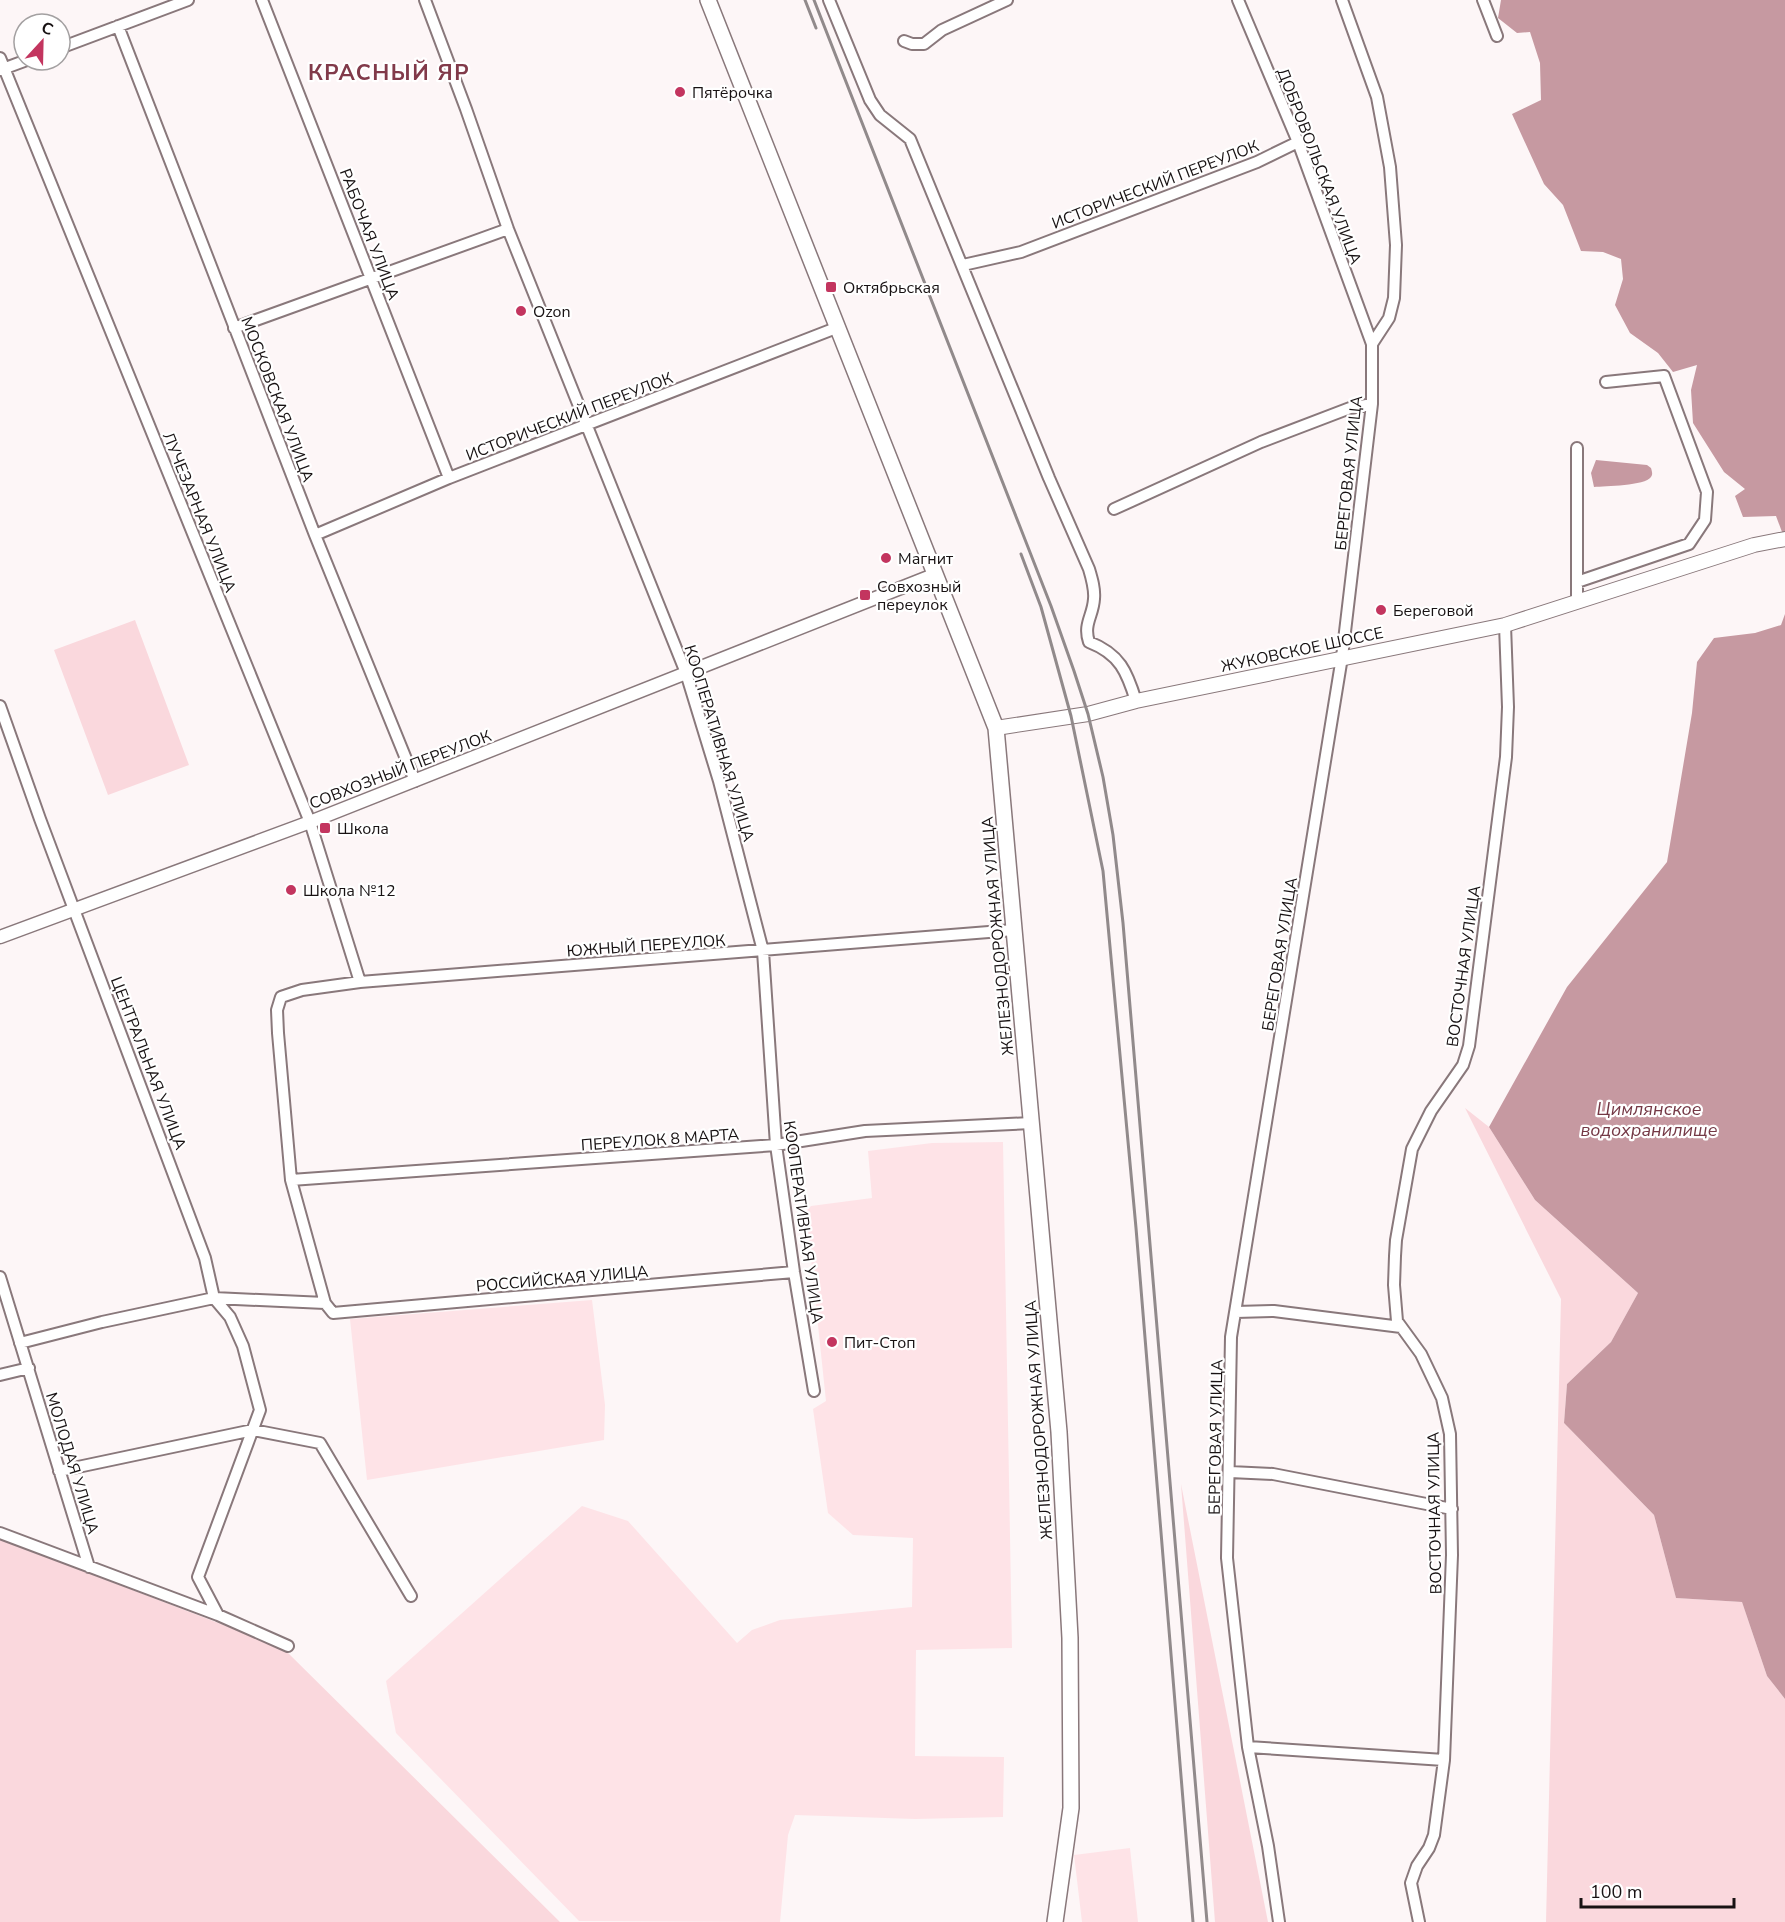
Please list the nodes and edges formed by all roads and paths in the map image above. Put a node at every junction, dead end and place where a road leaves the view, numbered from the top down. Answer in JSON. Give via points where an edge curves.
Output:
{"nodes":[{"id":1,"x":188,"y":0,"type":"edge"},
{"id":2,"x":262,"y":0,"type":"edge"},
{"id":3,"x":425,"y":0,"type":"edge"},
{"id":4,"x":708,"y":0,"type":"edge"},
{"id":5,"x":829,"y":0,"type":"edge"},
{"id":6,"x":1007,"y":0,"type":"edge"},
{"id":7,"x":1238,"y":0,"type":"edge"},
{"id":8,"x":1342,"y":0,"type":"edge"},
{"id":9,"x":1483,"y":0,"type":"edge"},
{"id":10,"x":118,"y":26,"type":"junction"},
{"id":11,"x":1497,"y":36,"type":"dead end"},
{"id":12,"x":904,"y":40,"type":"dead end"},
{"id":13,"x":72,"y":43,"type":"edge"},
{"id":14,"x":1,"y":65,"type":"edge"},
{"id":15,"x":1298,"y":142,"type":"junction"},
{"id":16,"x":508,"y":230,"type":"junction"},
{"id":17,"x":963,"y":265,"type":"junction"},
{"id":18,"x":372,"y":279,"type":"junction"},
{"id":19,"x":234,"y":328,"type":"junction"},
{"id":20,"x":836,"y":328,"type":"junction"},
{"id":21,"x":1372,"y":344,"type":"junction"},
{"id":22,"x":1606,"y":382,"type":"dead end"},
{"id":23,"x":1372,"y":404,"type":"junction"},
{"id":24,"x":587,"y":426,"type":"junction"},
{"id":25,"x":1577,"y":448,"type":"dead end"},
{"id":26,"x":449,"y":478,"type":"junction"},
{"id":27,"x":1114,"y":509,"type":"dead end"},
{"id":28,"x":315,"y":535,"type":"junction"},
{"id":29,"x":1785,"y":539,"type":"edge"},
{"id":30,"x":936,"y":574,"type":"junction"},
{"id":31,"x":1577,"y":582,"type":"junction"},
{"id":32,"x":1577,"y":601,"type":"junction"},
{"id":33,"x":1505,"y":625,"type":"junction"},
{"id":34,"x":1342,"y":657,"type":"junction"},
{"id":35,"x":686,"y":673,"type":"junction"},
{"id":36,"x":1136,"y":701,"type":"junction"},
{"id":37,"x":0,"y":706,"type":"edge"},
{"id":38,"x":996,"y":728,"type":"junction"},
{"id":39,"x":415,"y":781,"type":"junction"},
{"id":40,"x":310,"y":822,"type":"junction"},
{"id":41,"x":74,"y":908,"type":"junction"},
{"id":42,"x":1014,"y":930,"type":"junction"},
{"id":43,"x":0,"y":937,"type":"edge"},
{"id":44,"x":763,"y":951,"type":"junction"},
{"id":45,"x":360,"y":982,"type":"junction"},
{"id":46,"x":1031,"y":1123,"type":"junction"},
{"id":47,"x":776,"y":1145,"type":"junction"},
{"id":48,"x":291,"y":1180,"type":"junction"},
{"id":49,"x":794,"y":1272,"type":"junction"},
{"id":50,"x":0,"y":1277,"type":"edge"},
{"id":51,"x":214,"y":1298,"type":"junction"},
{"id":52,"x":325,"y":1303,"type":"junction"},
{"id":53,"x":1236,"y":1312,"type":"junction"},
{"id":54,"x":1401,"y":1327,"type":"junction"},
{"id":55,"x":20,"y":1343,"type":"junction"},
{"id":56,"x":29,"y":1368,"type":"junction"},
{"id":57,"x":0,"y":1375,"type":"edge"},
{"id":58,"x":814,"y":1391,"type":"dead end"},
{"id":59,"x":253,"y":1430,"type":"junction"},
{"id":60,"x":59,"y":1471,"type":"junction"},
{"id":61,"x":1230,"y":1472,"type":"junction"},
{"id":62,"x":1452,"y":1509,"type":"junction"},
{"id":63,"x":0,"y":1533,"type":"edge"},
{"id":64,"x":89,"y":1567,"type":"junction"},
{"id":65,"x":411,"y":1596,"type":"dead end"},
{"id":66,"x":218,"y":1614,"type":"junction"},
{"id":67,"x":288,"y":1646,"type":"dead end"},
{"id":68,"x":1248,"y":1748,"type":"junction"},
{"id":69,"x":1444,"y":1760,"type":"junction"},
{"id":70,"x":1055,"y":1922,"type":"edge"},
{"id":71,"x":1279,"y":1922,"type":"edge"},
{"id":72,"x":1419,"y":1922,"type":"edge"}],
"edges":[{"from":1,"to":10,"type":"street"},
{"from":2,"to":18,"type":"street","name":"РАБОЧАЯ УЛИЦА"},
{"from":3,"to":16,"type":"street","name":"КООПЕРАТИВНАЯ УЛИЦА"},
{"from":4,"to":20,"type":"main road","name":"ЖЕЛЕЗНОДОРОЖНАЯ УЛИЦА"},
{"from":5,"to":17,"type":"street","via":[[870,100],[880,115],[910,139]]},
{"from":6,"to":12,"type":"street","via":[[942,30],[924,44]]},
{"from":7,"to":15,"type":"street","name":"ДОБРОВОЛЬСКАЯ УЛИЦА"},
{"from":8,"to":21,"type":"street","via":[[1377,98],[1390,167],[1396,245],[1394,298],[1389,318]]},
{"from":9,"to":11,"type":"street"},
{"from":10,"to":13,"type":"street"},
{"from":10,"to":19,"type":"street","name":"МОСКОВСКАЯ УЛИЦА"},
{"from":14,"to":40,"type":"street","name":"ЛУЧЕЗАРНАЯ УЛИЦА"},
{"from":15,"to":17,"type":"street","name":"ИСТОРИЧЕСКИЙ ПЕРЕУЛОК","via":[[1257,162],[1021,252]]},
{"from":15,"to":21,"type":"street","name":"ДОБРОВОЛЬСКАЯ УЛИЦА"},
{"from":16,"to":18,"type":"street"},
{"from":16,"to":24,"type":"street","name":"КООПЕРАТИВНАЯ УЛИЦА"},
{"from":17,"to":36,"type":"street","via":[[1089,569],[1094,601],[1085,631],[1089,642],[1118,660],[1128,674]]},
{"from":18,"to":19,"type":"street"},
{"from":18,"to":26,"type":"street","name":"РАБОЧАЯ УЛИЦА"},
{"from":19,"to":28,"type":"street","name":"МОСКОВСКАЯ УЛИЦА"},
{"from":20,"to":24,"type":"street","name":"ИСТОРИЧЕСКИЙ ПЕРЕУЛОК"},
{"from":20,"to":30,"type":"main road","name":"ЖЕЛЕЗНОДОРОЖНАЯ УЛИЦА"},
{"from":21,"to":23,"type":"street","name":"БЕРЕГОВАЯ УЛИЦА"},
{"from":22,"to":31,"type":"street","via":[[1664,376],[1707,492],[1705,519],[1689,544]]},
{"from":23,"to":27,"type":"street","via":[[1350,408],[1261,442]]},
{"from":23,"to":34,"type":"street","name":"БЕРЕГОВАЯ УЛИЦА"},
{"from":24,"to":26,"type":"street","name":"ИСТОРИЧЕСКИЙ ПЕРЕУЛОК"},
{"from":24,"to":35,"type":"street","name":"КООПЕРАТИВНАЯ УЛИЦА"},
{"from":25,"to":31,"type":"street"},
{"from":26,"to":28,"type":"street","name":"ИСТОРИЧЕСКИЙ ПЕРЕУЛОК"},
{"from":28,"to":39,"type":"street","name":"МОСКОВСКАЯ УЛИЦА"},
{"from":29,"to":32,"type":"main road","name":"ЖУКОВСКОЕ ШОССЕ","via":[[1754,545]]},
{"from":30,"to":35,"type":"street","name":"СОВХОЗНЫЙ ПЕРЕУЛОК"},
{"from":30,"to":38,"type":"main road","name":"ЖЕЛЕЗНОДОРОЖНАЯ УЛИЦА"},
{"from":31,"to":32,"type":"street"},
{"from":32,"to":33,"type":"main road","name":"ЖУКОВСКОЕ ШОССЕ"},
{"from":33,"to":34,"type":"main road","name":"ЖУКОВСКОЕ ШОССЕ"},
{"from":33,"to":54,"type":"street","name":"ВОСТОЧНАЯ УЛИЦА","via":[[1506,757],[1469,1046],[1463,1065],[1431,1111],[1412,1149],[1395,1248],[1394,1285]]},
{"from":34,"to":36,"type":"main road","name":"ЖУКОВСКОЕ ШОССЕ"},
{"from":34,"to":53,"type":"street","name":"БЕРЕГОВАЯ УЛИЦА"},
{"from":35,"to":39,"type":"street","name":"СОВХОЗНЫЙ ПЕРЕУЛОК"},
{"from":35,"to":44,"type":"street","name":"КООПЕРАТИВНАЯ УЛИЦА"},
{"from":36,"to":38,"type":"main road","name":"ЖУКОВСКОЕ ШОССЕ","via":[[1088,714]]},
{"from":37,"to":41,"type":"street","name":"ЦЕНТРАЛЬНАЯ УЛИЦА"},
{"from":38,"to":42,"type":"main road","name":"ЖЕЛЕЗНОДОРОЖНАЯ УЛИЦА"},
{"from":39,"to":40,"type":"street","name":"СОВХОЗНЫЙ ПЕРЕУЛОК"},
{"from":40,"to":41,"type":"street","name":"СОВХОЗНЫЙ ПЕРЕУЛОК"},
{"from":40,"to":45,"type":"street","name":"ЛУЧЕЗАРНАЯ УЛИЦА"},
{"from":41,"to":43,"type":"street","name":"СОВХОЗНЫЙ ПЕРЕУЛОК"},
{"from":41,"to":51,"type":"street","name":"ЦЕНТРАЛЬНАЯ УЛИЦА","via":[[205,1258]]},
{"from":42,"to":44,"type":"street","name":"ЮЖНЫЙ ПЕРЕУЛОК"},
{"from":42,"to":46,"type":"main road","name":"ЖЕЛЕЗНОДОРОЖНАЯ УЛИЦА"},
{"from":44,"to":45,"type":"street","name":"ЮЖНЫЙ ПЕРЕУЛОК"},
{"from":44,"to":47,"type":"street","name":"КООПЕРАТИВНАЯ УЛИЦА"},
{"from":45,"to":48,"type":"street","name":"ЮЖНЫЙ ПЕРЕУЛОК","via":[[302,990],[281,998],[278,1033]]},
{"from":46,"to":47,"type":"street","name":"ПЕРЕУЛОК 8 МАРТА","via":[[865,1131]]},
{"from":46,"to":70,"type":"main road","name":"ЖЕЛЕЗНОДОРОЖНАЯ УЛИЦА","via":[[1059,1432],[1070,1638],[1071,1808]]},
{"from":47,"to":48,"type":"street","name":"ПЕРЕУЛОК 8 МАРТА"},
{"from":47,"to":49,"type":"street","name":"КООПЕРАТИВНАЯ УЛИЦА"},
{"from":48,"to":52,"type":"street"},
{"from":49,"to":52,"type":"street","name":"РОССИЙСКАЯ УЛИЦА","via":[[333,1313]]},
{"from":49,"to":58,"type":"street","name":"КООПЕРАТИВНАЯ УЛИЦА"},
{"from":50,"to":55,"type":"street","name":"МОЛОДАЯ УЛИЦА"},
{"from":51,"to":52,"type":"street"},
{"from":51,"to":55,"type":"street"},
{"from":51,"to":59,"type":"street","name":"ЦЕНТРАЛЬНАЯ УЛИЦА","via":[[230,1317],[243,1346],[260,1410]]},
{"from":53,"to":54,"type":"street","via":[[1274,1311]]},
{"from":53,"to":61,"type":"street","name":"БЕРЕГОВАЯ УЛИЦА","via":[[1231,1337]]},
{"from":54,"to":62,"type":"street","name":"ВОСТОЧНАЯ УЛИЦА","via":[[1421,1354],[1446,1410]]},
{"from":55,"to":56,"type":"street","name":"МОЛОДАЯ УЛИЦА"},
{"from":56,"to":57,"type":"street"},
{"from":56,"to":60,"type":"street","name":"МОЛОДАЯ УЛИЦА"},
{"from":59,"to":60,"type":"street"},
{"from":59,"to":65,"type":"street","via":[[320,1443]]},
{"from":59,"to":66,"type":"street","name":"ЦЕНТРАЛЬНАЯ УЛИЦА","via":[[198,1576]]},
{"from":60,"to":64,"type":"street","name":"МОЛОДАЯ УЛИЦА"},
{"from":61,"to":62,"type":"street","via":[[1274,1474]]},
{"from":61,"to":68,"type":"street","name":"БЕРЕГОВАЯ УЛИЦА","via":[[1227,1558]]},
{"from":62,"to":69,"type":"street","name":"ВОСТОЧНАЯ УЛИЦА"},
{"from":63,"to":64,"type":"street"},
{"from":64,"to":66,"type":"street"},
{"from":66,"to":67,"type":"street"},
{"from":68,"to":69,"type":"street"},
{"from":68,"to":71,"type":"street","name":"БЕРЕГОВАЯ УЛИЦА"},
{"from":69,"to":72,"type":"street","name":"ВОСТОЧНАЯ УЛИЦА","via":[[1434,1835],[1411,1883]]}]}
